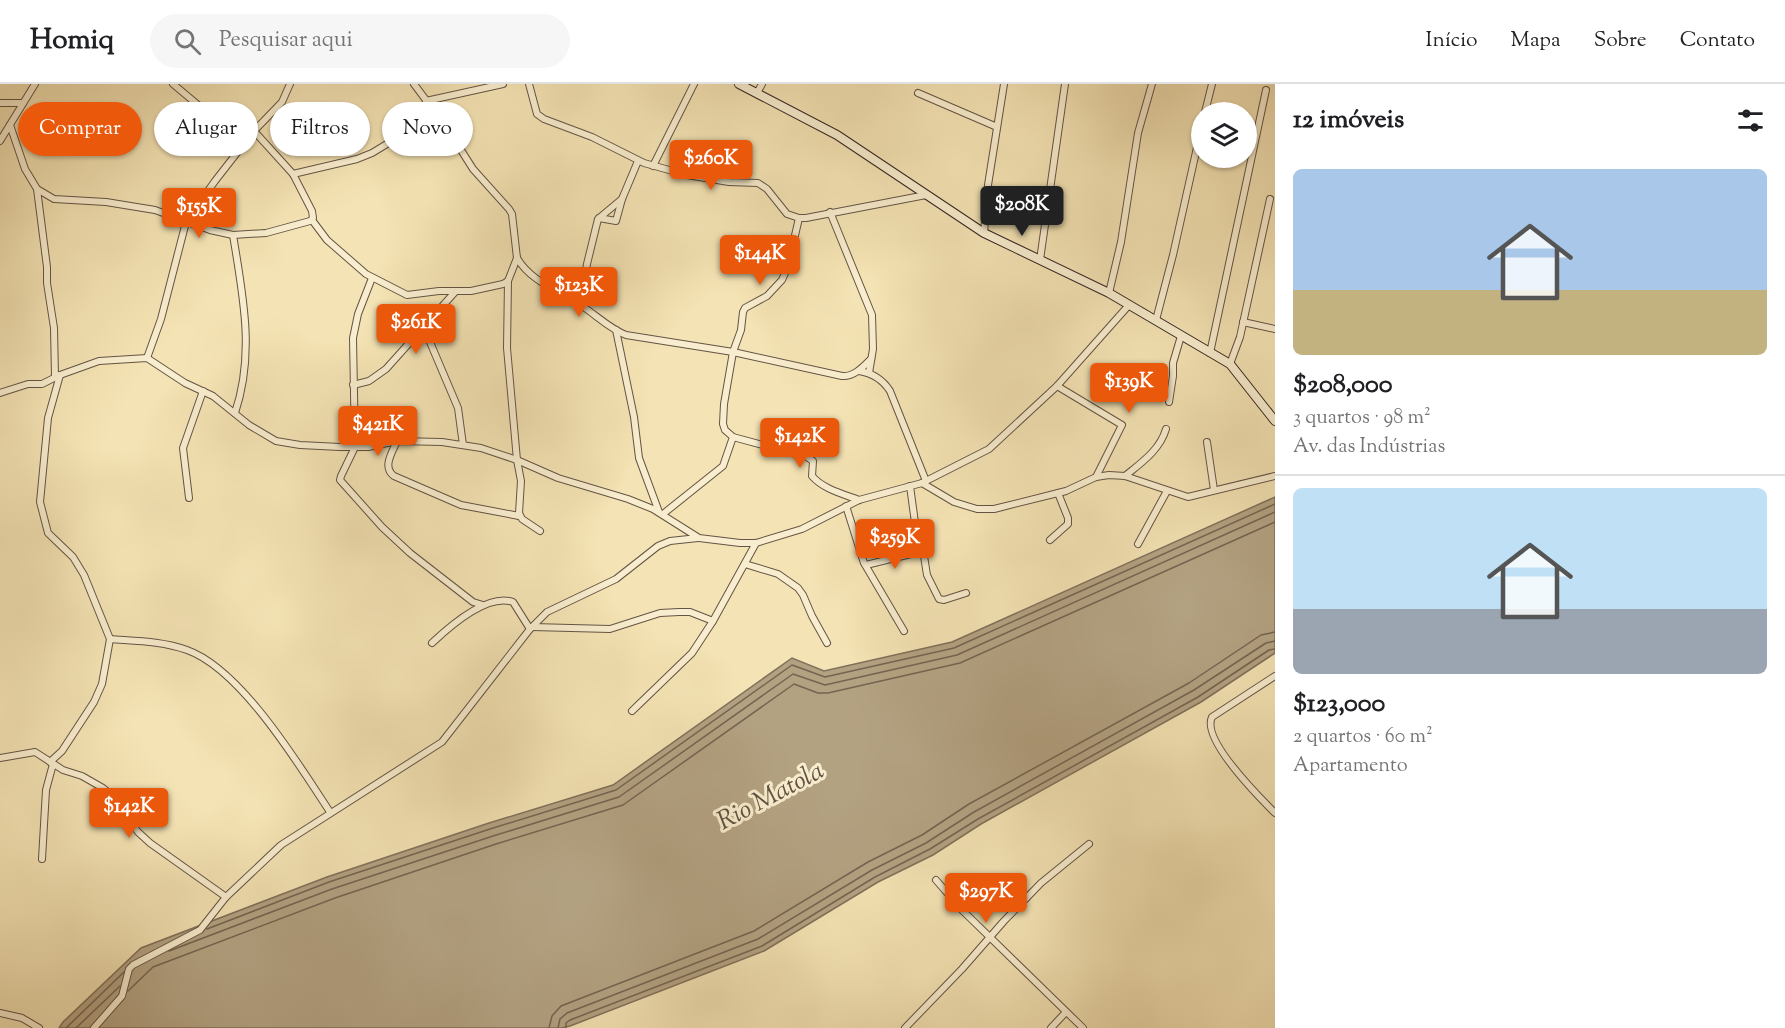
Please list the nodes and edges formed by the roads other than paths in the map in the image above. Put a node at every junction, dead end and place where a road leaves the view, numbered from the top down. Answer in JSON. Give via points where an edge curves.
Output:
{"nodes":[{"id":1,"x":35,"y":84,"type":"edge"},
{"id":2,"x":176,"y":84,"type":"edge"},
{"id":3,"x":290,"y":84,"type":"edge"},
{"id":4,"x":414,"y":84,"type":"edge"},
{"id":5,"x":503,"y":84,"type":"edge"},
{"id":6,"x":529,"y":84,"type":"edge"},
{"id":7,"x":694,"y":84,"type":"edge"},
{"id":8,"x":739,"y":84,"type":"edge"},
{"id":9,"x":762,"y":84,"type":"edge"},
{"id":10,"x":1004,"y":84,"type":"edge"},
{"id":11,"x":1065,"y":84,"type":"edge"},
{"id":12,"x":1152,"y":84,"type":"edge"},
{"id":13,"x":1212,"y":84,"type":"edge"},
{"id":14,"x":1266,"y":90,"type":"dead end"},
{"id":15,"x":757,"y":93,"type":"junction"},
{"id":16,"x":918,"y":93,"type":"dead end"},
{"id":17,"x":426,"y":101,"type":"joint"},
{"id":18,"x":24,"y":102,"type":"edge"},
{"id":19,"x":196,"y":102,"type":"edge"},
{"id":20,"x":1207,"y":102,"type":"edge"},
{"id":21,"x":0,"y":103,"type":"edge"},
{"id":22,"x":18,"y":103,"type":"edge"},
{"id":23,"x":18,"y":111,"type":"edge"},
{"id":24,"x":10,"y":125,"type":"junction"},
{"id":25,"x":258,"y":127,"type":"edge"},
{"id":26,"x":997,"y":127,"type":"junction"},
{"id":27,"x":258,"y":135,"type":"edge"},
{"id":28,"x":0,"y":141,"type":"edge"},
{"id":29,"x":382,"y":147,"type":"edge"},
{"id":30,"x":234,"y":156,"type":"edge"},
{"id":31,"x":465,"y":156,"type":"edge"},
{"id":32,"x":638,"y":161,"type":"junction"},
{"id":33,"x":653,"y":166,"type":"junction"},
{"id":34,"x":1192,"y":168,"type":"edge"},
{"id":35,"x":293,"y":174,"type":"junction"},
{"id":36,"x":37,"y":189,"type":"junction"},
{"id":37,"x":926,"y":195,"type":"junction"},
{"id":38,"x":48,"y":197,"type":"junction"},
{"id":39,"x":622,"y":198,"type":"junction"},
{"id":40,"x":1270,"y":199,"type":"dead end"},
{"id":41,"x":39,"y":202,"type":"junction"},
{"id":42,"x":830,"y":212,"type":"junction"},
{"id":43,"x":599,"y":218,"type":"junction"},
{"id":44,"x":799,"y":218,"type":"junction"},
{"id":45,"x":312,"y":220,"type":"junction"},
{"id":46,"x":186,"y":222,"type":"junction"},
{"id":47,"x":984,"y":233,"type":"junction"},
{"id":48,"x":233,"y":236,"type":"junction"},
{"id":49,"x":516,"y":258,"type":"junction"},
{"id":50,"x":1040,"y":260,"type":"junction"},
{"id":51,"x":372,"y":278,"type":"junction"},
{"id":52,"x":508,"y":281,"type":"junction"},
{"id":53,"x":455,"y":292,"type":"junction"},
{"id":54,"x":1109,"y":292,"type":"junction"},
{"id":55,"x":1129,"y":304,"type":"junction"},
{"id":56,"x":580,"y":305,"type":"junction"},
{"id":57,"x":1156,"y":320,"type":"junction"},
{"id":58,"x":1243,"y":322,"type":"junction"},
{"id":59,"x":424,"y":328,"type":"junction"},
{"id":60,"x":1275,"y":329,"type":"edge"},
{"id":61,"x":616,"y":330,"type":"junction"},
{"id":62,"x":1181,"y":336,"type":"junction"},
{"id":63,"x":733,"y":352,"type":"junction"},
{"id":64,"x":1210,"y":353,"type":"junction"},
{"id":65,"x":147,"y":358,"type":"junction"},
{"id":66,"x":871,"y":359,"type":"junction"},
{"id":67,"x":1230,"y":364,"type":"junction"},
{"id":68,"x":859,"y":371,"type":"junction"},
{"id":69,"x":869,"y":373,"type":"junction"},
{"id":70,"x":58,"y":376,"type":"junction"},
{"id":71,"x":353,"y":385,"type":"junction"},
{"id":72,"x":1057,"y":386,"type":"junction"},
{"id":73,"x":203,"y":391,"type":"junction"},
{"id":74,"x":0,"y":393,"type":"edge"},
{"id":75,"x":1169,"y":402,"type":"dead end"},
{"id":76,"x":235,"y":414,"type":"junction"},
{"id":77,"x":1275,"y":421,"type":"edge"},
{"id":78,"x":1166,"y":429,"type":"dead end"},
{"id":79,"x":733,"y":437,"type":"junction"},
{"id":80,"x":397,"y":441,"type":"junction"},
{"id":81,"x":1207,"y":442,"type":"dead end"},
{"id":82,"x":463,"y":445,"type":"junction"},
{"id":83,"x":355,"y":447,"type":"junction"},
{"id":84,"x":517,"y":460,"type":"junction"},
{"id":85,"x":1125,"y":476,"type":"junction"},
{"id":86,"x":1275,"y":476,"type":"edge"},
{"id":87,"x":1096,"y":477,"type":"junction"},
{"id":88,"x":924,"y":482,"type":"junction"},
{"id":89,"x":910,"y":486,"type":"junction"},
{"id":90,"x":1214,"y":490,"type":"junction"},
{"id":91,"x":1167,"y":491,"type":"junction"},
{"id":92,"x":1058,"y":493,"type":"junction"},
{"id":93,"x":189,"y":498,"type":"dead end"},
{"id":94,"x":860,"y":500,"type":"junction"},
{"id":95,"x":846,"y":506,"type":"junction"},
{"id":96,"x":661,"y":513,"type":"junction"},
{"id":97,"x":519,"y":516,"type":"junction"},
{"id":98,"x":540,"y":531,"type":"dead end"},
{"id":99,"x":699,"y":538,"type":"junction"},
{"id":100,"x":1050,"y":540,"type":"dead end"},
{"id":101,"x":756,"y":543,"type":"junction"},
{"id":102,"x":1138,"y":544,"type":"dead end"},
{"id":103,"x":919,"y":552,"type":"junction"},
{"id":104,"x":745,"y":564,"type":"junction"},
{"id":105,"x":866,"y":565,"type":"junction"},
{"id":106,"x":966,"y":593,"type":"dead end"},
{"id":107,"x":483,"y":605,"type":"junction"},
{"id":108,"x":713,"y":621,"type":"junction"},
{"id":109,"x":531,"y":628,"type":"junction"},
{"id":110,"x":904,"y":631,"type":"dead end"},
{"id":111,"x":110,"y":639,"type":"junction"},
{"id":112,"x":432,"y":643,"type":"dead end"},
{"id":113,"x":827,"y":643,"type":"dead end"},
{"id":114,"x":1275,"y":676,"type":"edge"},
{"id":115,"x":632,"y":711,"type":"dead end"},
{"id":116,"x":0,"y":758,"type":"edge"},
{"id":117,"x":52,"y":763,"type":"junction"},
{"id":118,"x":330,"y":812,"type":"junction"},
{"id":119,"x":1275,"y":813,"type":"edge"},
{"id":120,"x":1089,"y":844,"type":"dead end"},
{"id":121,"x":42,"y":859,"type":"dead end"},
{"id":122,"x":936,"y":880,"type":"dead end"},
{"id":123,"x":226,"y":897,"type":"junction"},
{"id":124,"x":990,"y":937,"type":"junction"},
{"id":125,"x":1066,"y":1012,"type":"junction"},
{"id":126,"x":0,"y":1013,"type":"edge"},
{"id":127,"x":39,"y":1028,"type":"edge"},
{"id":128,"x":94,"y":1028,"type":"edge"},
{"id":129,"x":904,"y":1028,"type":"edge"},
{"id":130,"x":1051,"y":1028,"type":"edge"},
{"id":131,"x":1083,"y":1028,"type":"edge"}],
"edges":[{"from":1,"to":18,"type":"street"},
{"from":2,"to":19,"type":"street"},
{"from":3,"to":25,"type":"street","via":[[282,102]]},
{"from":4,"to":17,"type":"street"},
{"from":5,"to":17,"type":"street"},
{"from":6,"to":32,"type":"street","via":[[540,117],[592,137]]},
{"from":7,"to":33,"type":"street"},
{"from":8,"to":15,"type":"street"},
{"from":9,"to":15,"type":"street"},
{"from":10,"to":26,"type":"street"},
{"from":11,"to":50,"type":"street"},
{"from":12,"to":54,"type":"street","via":[[1138,133]]},
{"from":13,"to":20,"type":"street"},
{"from":14,"to":64,"type":"street"},
{"from":15,"to":37,"type":"street","via":[[837,135]]},
{"from":16,"to":26,"type":"street"},
{"from":21,"to":22,"type":"street"},
{"from":23,"to":24,"type":"street"},
{"from":24,"to":28,"type":"street"},
{"from":24,"to":36,"type":"street","via":[[20,158]]},
{"from":26,"to":47,"type":"street"},
{"from":27,"to":35,"type":"street"},
{"from":29,"to":35,"type":"street","via":[[357,159]]},
{"from":30,"to":46,"type":"street"},
{"from":31,"to":49,"type":"street","via":[[512,214]]},
{"from":32,"to":33,"type":"street"},
{"from":32,"to":39,"type":"street"},
{"from":33,"to":44,"type":"street","via":[[697,177],[758,183],[787,214]]},
{"from":34,"to":57,"type":"street"},
{"from":35,"to":45,"type":"street","via":[[312,211]]},
{"from":36,"to":38,"type":"street"},
{"from":36,"to":41,"type":"street"},
{"from":37,"to":42,"type":"street"},
{"from":37,"to":47,"type":"street"},
{"from":38,"to":41,"type":"street"},
{"from":38,"to":46,"type":"street","via":[[155,210]]},
{"from":39,"to":43,"type":"street"},
{"from":39,"to":43,"type":"street","via":[[616,221]]},
{"from":40,"to":58,"type":"street"},
{"from":41,"to":70,"type":"street"},
{"from":42,"to":44,"type":"street"},
{"from":42,"to":66,"type":"street","via":[[871,310]]},
{"from":43,"to":56,"type":"street"},
{"from":44,"to":63,"type":"street","via":[[782,280],[767,296],[744,310]]},
{"from":45,"to":48,"type":"street","via":[[267,233]]},
{"from":45,"to":51,"type":"street","via":[[327,240]]},
{"from":46,"to":48,"type":"street"},
{"from":46,"to":65,"type":"street"},
{"from":47,"to":50,"type":"street"},
{"from":48,"to":76,"type":"street","via":[[247,334],[245,371]]},
{"from":49,"to":52,"type":"street"},
{"from":49,"to":56,"type":"street","via":[[531,275]]},
{"from":50,"to":54,"type":"street"},
{"from":51,"to":53,"type":"street","via":[[407,295]]},
{"from":51,"to":71,"type":"street","via":[[353,338]]},
{"from":52,"to":53,"type":"street"},
{"from":52,"to":84,"type":"street","via":[[507,348]]},
{"from":53,"to":59,"type":"street"},
{"from":54,"to":55,"type":"street"},
{"from":55,"to":57,"type":"street"},
{"from":55,"to":72,"type":"street"},
{"from":56,"to":61,"type":"street"},
{"from":57,"to":62,"type":"street"},
{"from":58,"to":60,"type":"street"},
{"from":58,"to":67,"type":"street"},
{"from":59,"to":71,"type":"street","via":[[376,376]]},
{"from":59,"to":82,"type":"street","via":[[458,408]]},
{"from":61,"to":63,"type":"street","via":[[626,335]]},
{"from":61,"to":96,"type":"street","via":[[639,458]]},
{"from":62,"to":64,"type":"street"},
{"from":62,"to":75,"type":"street","via":[[1173,363]]},
{"from":63,"to":68,"type":"street","via":[[842,376]]},
{"from":63,"to":79,"type":"street","via":[[723,424]]},
{"from":64,"to":67,"type":"street"},
{"from":65,"to":70,"type":"street","via":[[99,361]]},
{"from":65,"to":73,"type":"street"},
{"from":66,"to":68,"type":"street"},
{"from":66,"to":69,"type":"street"},
{"from":67,"to":77,"type":"street"},
{"from":68,"to":69,"type":"street"},
{"from":69,"to":88,"type":"street","via":[[890,391]]},
{"from":70,"to":74,"type":"street","via":[[42,384]]},
{"from":70,"to":111,"type":"street","via":[[48,418],[39,495],[41,508],[49,534],[73,557],[84,575]]},
{"from":71,"to":83,"type":"street"},
{"from":72,"to":87,"type":"street","via":[[1122,425]]},
{"from":72,"to":88,"type":"street","via":[[989,449]]},
{"from":73,"to":76,"type":"street"},
{"from":73,"to":93,"type":"street","via":[[184,444]]},
{"from":76,"to":83,"type":"street","via":[[276,441]]},
{"from":78,"to":85,"type":"street","via":[[1146,459]]},
{"from":79,"to":94,"type":"street","via":[[807,457],[813,461],[812,476],[816,480]]},
{"from":79,"to":96,"type":"street","via":[[723,466]]},
{"from":80,"to":82,"type":"street"},
{"from":80,"to":83,"type":"street"},
{"from":80,"to":97,"type":"street","via":[[387,465],[394,476],[461,505]]},
{"from":81,"to":90,"type":"street"},
{"from":82,"to":84,"type":"street"},
{"from":83,"to":107,"type":"street","via":[[340,476],[342,483],[410,553],[473,602]]},
{"from":84,"to":96,"type":"street"},
{"from":84,"to":97,"type":"street","via":[[521,481]]},
{"from":85,"to":87,"type":"street"},
{"from":85,"to":91,"type":"street"},
{"from":86,"to":90,"type":"street"},
{"from":87,"to":92,"type":"street"},
{"from":88,"to":89,"type":"street"},
{"from":88,"to":92,"type":"street","via":[[954,502],[978,509],[994,509]]},
{"from":89,"to":94,"type":"street"},
{"from":89,"to":103,"type":"street"},
{"from":90,"to":91,"type":"street","via":[[1188,497]]},
{"from":91,"to":102,"type":"street"},
{"from":92,"to":100,"type":"street","via":[[1068,524]]},
{"from":94,"to":95,"type":"street"},
{"from":95,"to":101,"type":"street","via":[[802,529]]},
{"from":95,"to":105,"type":"street"},
{"from":96,"to":99,"type":"street"},
{"from":97,"to":98,"type":"street"},
{"from":99,"to":101,"type":"street"},
{"from":99,"to":109,"type":"street","via":[[658,546],[615,579],[555,608]]},
{"from":101,"to":104,"type":"street"},
{"from":103,"to":105,"type":"street"},
{"from":103,"to":106,"type":"street","via":[[924,556],[927,575],[939,599]]},
{"from":104,"to":108,"type":"street"},
{"from":104,"to":113,"type":"street","via":[[778,574],[798,588]]},
{"from":105,"to":110,"type":"street"},
{"from":107,"to":109,"type":"street","via":[[513,602]]},
{"from":107,"to":112,"type":"street","via":[[457,620]]},
{"from":108,"to":109,"type":"street","via":[[679,612],[653,615],[610,629]]},
{"from":108,"to":115,"type":"street","via":[[688,657]]},
{"from":109,"to":118,"type":"street","via":[[442,742]]},
{"from":111,"to":117,"type":"street","via":[[102,684],[94,702]]},
{"from":111,"to":118,"type":"street","via":[[173,646],[212,664],[252,701]]},
{"from":114,"to":119,"type":"street","via":[[1212,717],[1210,727],[1224,754]]},
{"from":116,"to":117,"type":"street","via":[[35,752]]},
{"from":117,"to":121,"type":"street","via":[[46,790]]},
{"from":117,"to":123,"type":"street","via":[[103,788],[150,843]]},
{"from":118,"to":123,"type":"street","via":[[281,845]]},
{"from":120,"to":124,"type":"street","via":[[1041,883]]},
{"from":122,"to":124,"type":"street"},
{"from":123,"to":128,"type":"street","via":[[200,930],[133,965],[122,996]]},
{"from":124,"to":125,"type":"street"},
{"from":124,"to":129,"type":"street"},
{"from":125,"to":130,"type":"street"},
{"from":125,"to":131,"type":"street"},
{"from":126,"to":127,"type":"street","via":[[22,1018]]}]}
